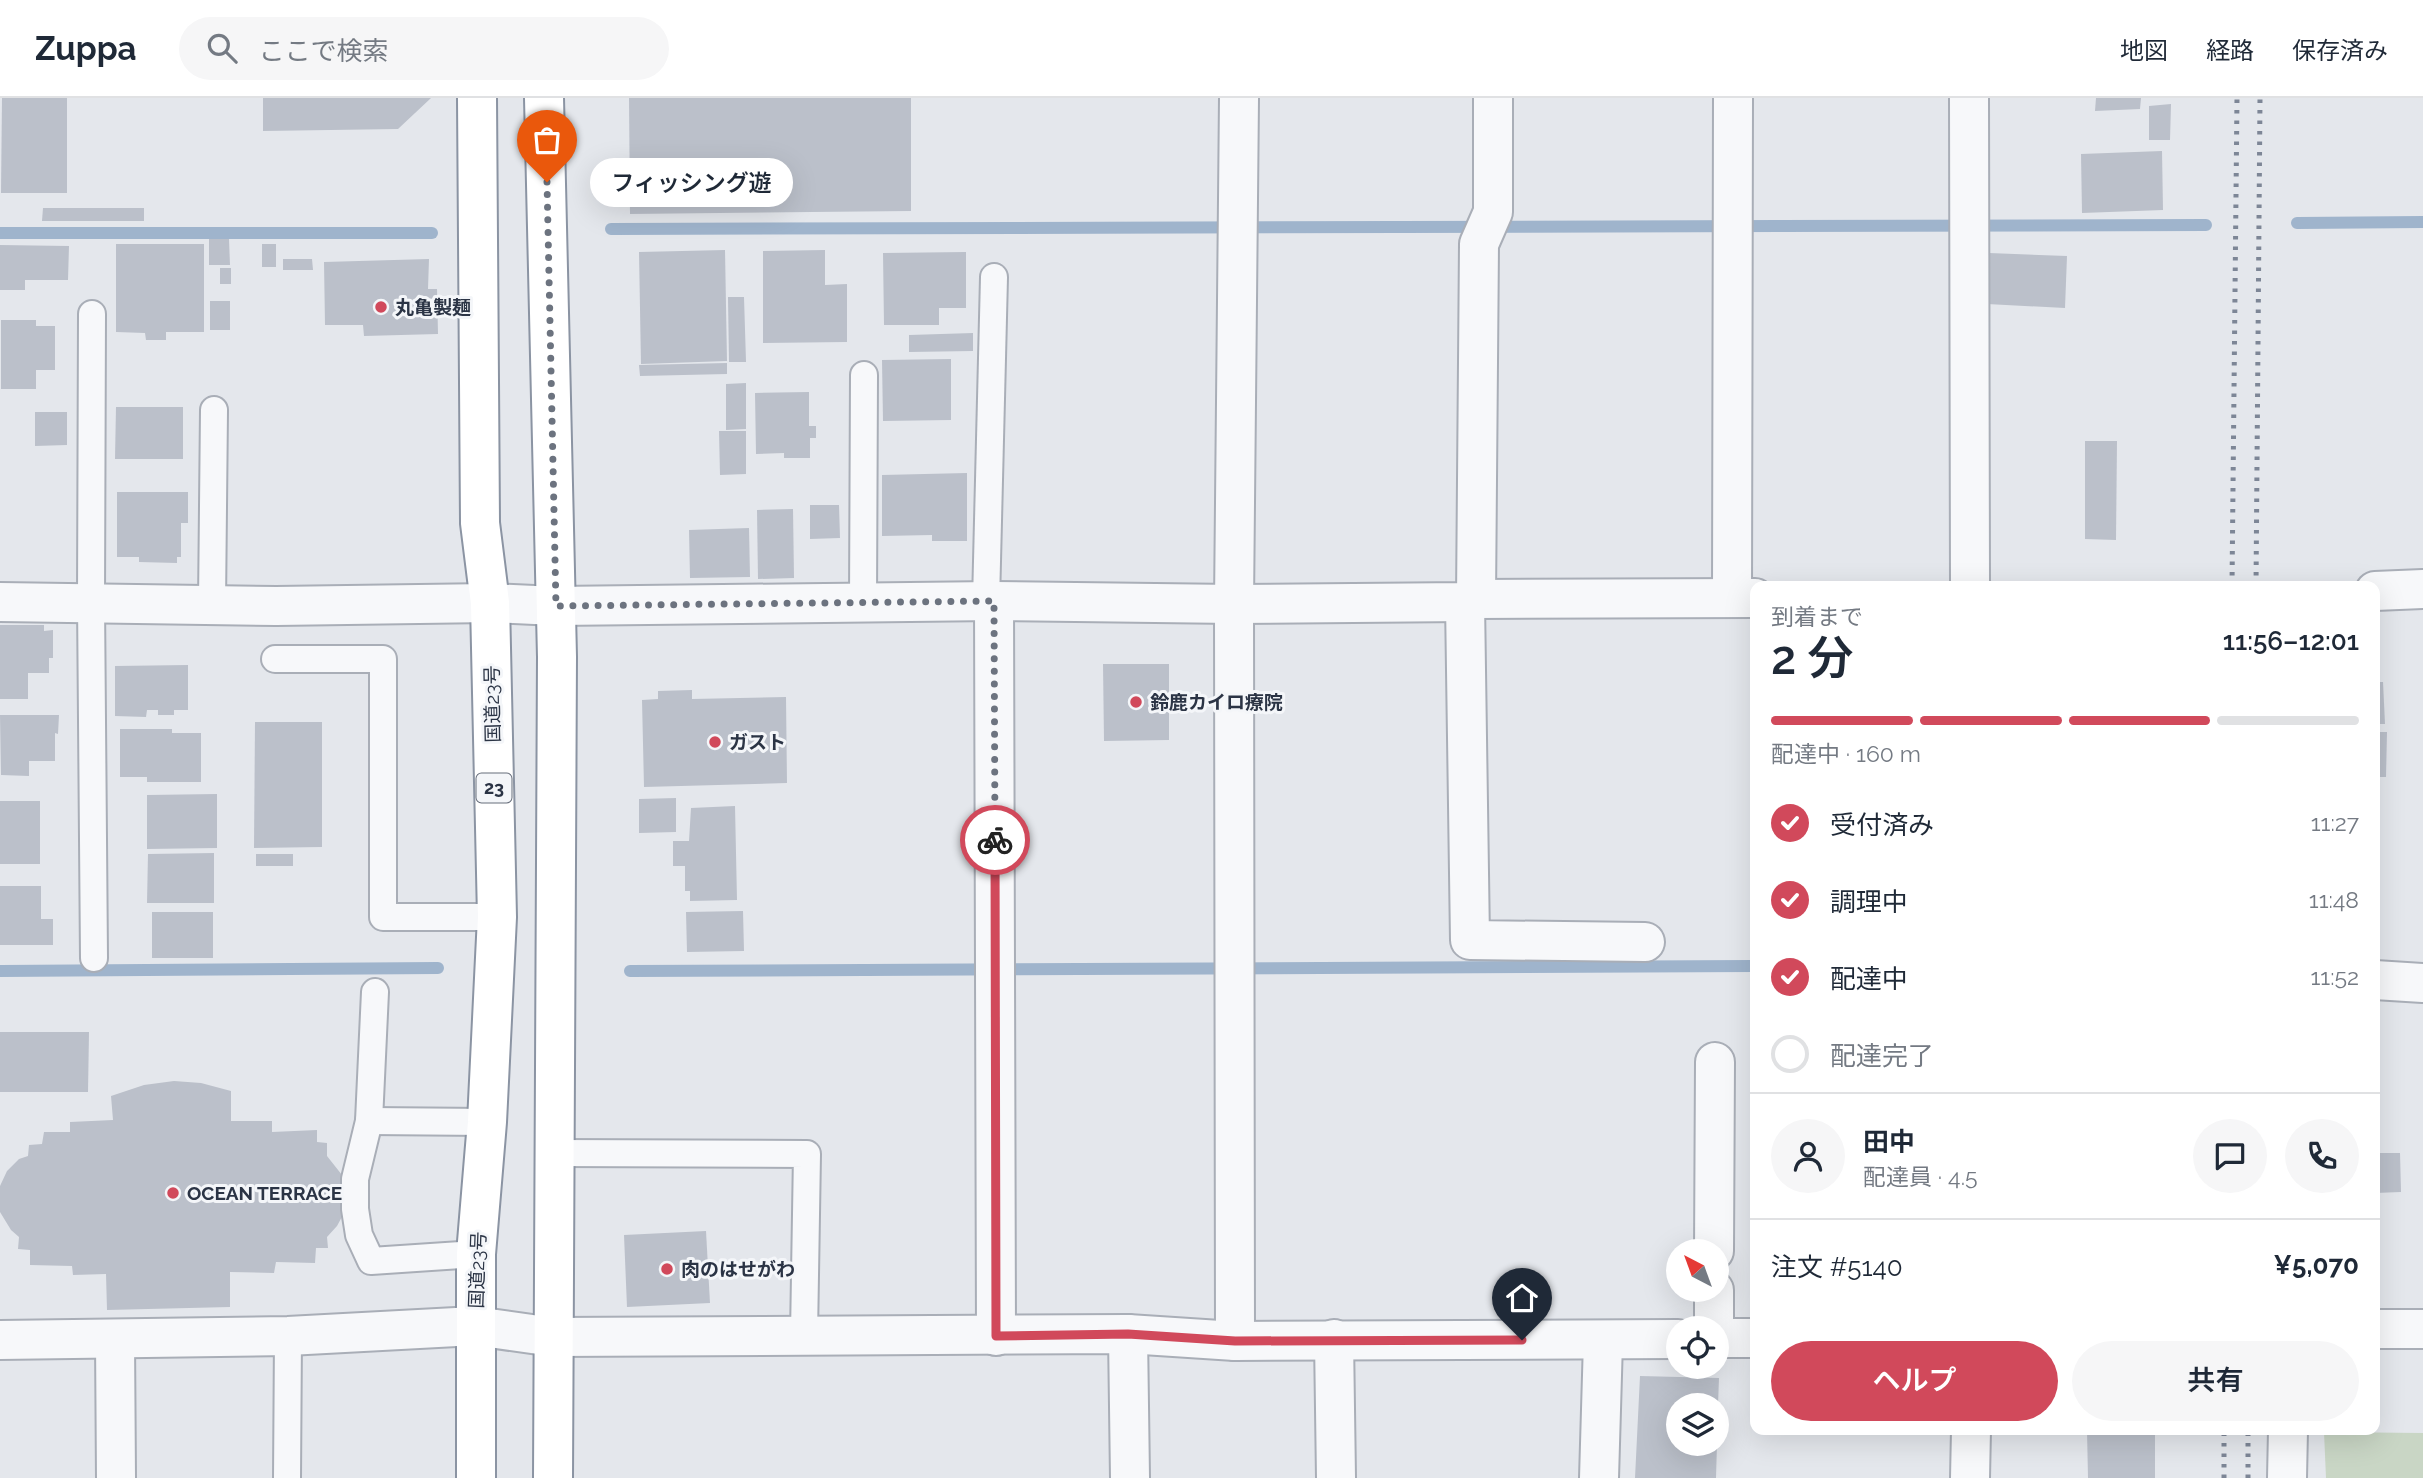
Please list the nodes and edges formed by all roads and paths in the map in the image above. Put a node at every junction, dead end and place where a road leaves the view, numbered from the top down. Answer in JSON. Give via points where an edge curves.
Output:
{"nodes":[{"id":1,"x":477,"y":98,"type":"edge"},
{"id":2,"x":544,"y":98,"type":"edge"},
{"id":3,"x":1239,"y":98,"type":"edge"},
{"id":4,"x":1493,"y":98,"type":"edge"},
{"id":5,"x":1732,"y":98,"type":"edge"},
{"id":6,"x":1969,"y":98,"type":"edge"},
{"id":7,"x":994,"y":277,"type":"dead end"},
{"id":8,"x":92,"y":314,"type":"dead end"},
{"id":9,"x":864,"y":375,"type":"dead end"},
{"id":10,"x":214,"y":410,"type":"dead end"},
{"id":11,"x":1969,"y":581,"type":"edge"},
{"id":12,"x":2423,"y":589,"type":"edge"},
{"id":13,"x":2380,"y":591,"type":"edge"},
{"id":14,"x":1743,"y":598,"type":"edge"},
{"id":15,"x":91,"y":601,"type":"junction"},
{"id":16,"x":990,"y":601,"type":"junction"},
{"id":17,"x":1470,"y":601,"type":"junction"},
{"id":18,"x":0,"y":602,"type":"edge"},
{"id":19,"x":490,"y":603,"type":"junction"},
{"id":20,"x":863,"y":603,"type":"junction"},
{"id":21,"x":212,"y":604,"type":"junction"},
{"id":22,"x":1234,"y":604,"type":"junction"},
{"id":23,"x":556,"y":606,"type":"junction"},
{"id":24,"x":275,"y":659,"type":"dead end"},
{"id":25,"x":497,"y":916,"type":"junction"},
{"id":26,"x":1645,"y":943,"type":"dead end"},
{"id":27,"x":94,"y":958,"type":"dead end"},
{"id":28,"x":2380,"y":980,"type":"edge"},
{"id":29,"x":2423,"y":983,"type":"edge"},
{"id":30,"x":375,"y":992,"type":"dead end"},
{"id":31,"x":1715,"y":1062,"type":"dead end"},
{"id":32,"x":369,"y":1121,"type":"junction"},
{"id":33,"x":487,"y":1122,"type":"junction"},
{"id":34,"x":555,"y":1153,"type":"junction"},
{"id":35,"x":1714,"y":1239,"type":"edge"},
{"id":36,"x":476,"y":1254,"type":"junction"},
{"id":37,"x":475,"y":1326,"type":"junction"},
{"id":38,"x":2380,"y":1329,"type":"edge"},
{"id":39,"x":2423,"y":1329,"type":"edge"},
{"id":40,"x":1128,"y":1334,"type":"junction"},
{"id":41,"x":804,"y":1335,"type":"junction"},
{"id":42,"x":288,"y":1336,"type":"junction"},
{"id":43,"x":996,"y":1336,"type":"junction"},
{"id":44,"x":553,"y":1337,"type":"junction"},
{"id":45,"x":1729,"y":1338,"type":"edge"},
{"id":46,"x":1750,"y":1338,"type":"edge"},
{"id":47,"x":115,"y":1339,"type":"junction"},
{"id":48,"x":1334,"y":1339,"type":"junction"},
{"id":49,"x":1666,"y":1339,"type":"edge"},
{"id":50,"x":0,"y":1340,"type":"edge"},
{"id":51,"x":1235,"y":1341,"type":"junction"},
{"id":52,"x":1603,"y":1341,"type":"junction"},
{"id":53,"x":1971,"y":1435,"type":"edge"},
{"id":54,"x":2288,"y":1435,"type":"edge"},
{"id":55,"x":116,"y":1478,"type":"edge"},
{"id":56,"x":287,"y":1478,"type":"edge"},
{"id":57,"x":476,"y":1478,"type":"edge"},
{"id":58,"x":553,"y":1478,"type":"edge"},
{"id":59,"x":1129,"y":1478,"type":"edge"},
{"id":60,"x":1336,"y":1478,"type":"edge"},
{"id":61,"x":1599,"y":1478,"type":"edge"},
{"id":62,"x":1970,"y":1478,"type":"edge"},
{"id":63,"x":2287,"y":1478,"type":"edge"}],
"edges":[{"from":1,"to":19,"type":"highway","name":"国道23号","number":"23","via":[[480,523]]},
{"from":2,"to":23,"type":"highway"},
{"from":3,"to":22,"type":"street"},
{"from":4,"to":17,"type":"street"},
{"from":5,"to":14,"type":"street"},
{"from":6,"to":11,"type":"street"},
{"from":7,"to":16,"type":"lane"},
{"from":8,"to":15,"type":"lane"},
{"from":9,"to":20,"type":"lane"},
{"from":10,"to":21,"type":"lane"},
{"from":12,"to":13,"type":"street"},
{"from":14,"to":17,"type":"street"},
{"from":15,"to":18,"type":"street"},
{"from":15,"to":21,"type":"street"},
{"from":15,"to":27,"type":"lane"},
{"from":16,"to":20,"type":"street"},
{"from":16,"to":22,"type":"street"},
{"from":16,"to":43,"type":"street"},
{"from":17,"to":22,"type":"street"},
{"from":17,"to":26,"type":"street","via":[[1470,940]]},
{"from":19,"to":21,"type":"street"},
{"from":19,"to":23,"type":"street"},
{"from":19,"to":25,"type":"highway","name":"国道23号","number":"23"},
{"from":20,"to":23,"type":"street"},
{"from":22,"to":51,"type":"street"},
{"from":23,"to":34,"type":"highway"},
{"from":24,"to":25,"type":"lane","via":[[383,659],[383,917]]},
{"from":25,"to":33,"type":"highway","name":"国道23号","number":"23"},
{"from":28,"to":29,"type":"street"},
{"from":30,"to":32,"type":"lane"},
{"from":31,"to":35,"type":"street"},
{"from":32,"to":33,"type":"lane"},
{"from":32,"to":36,"type":"lane","via":[[355,1179],[355,1209],[359,1235],[371,1261]]},
{"from":33,"to":36,"type":"highway","name":"国道23号","number":"23"},
{"from":34,"to":41,"type":"lane","via":[[807,1154]]},
{"from":34,"to":44,"type":"highway"},
{"from":36,"to":37,"type":"highway","name":"国道23号","number":"23"},
{"from":37,"to":42,"type":"street"},
{"from":37,"to":44,"type":"street"},
{"from":37,"to":57,"type":"highway","name":"国道23号","number":"23"},
{"from":38,"to":39,"type":"street"},
{"from":40,"to":43,"type":"street"},
{"from":40,"to":51,"type":"street"},
{"from":40,"to":59,"type":"street"},
{"from":41,"to":43,"type":"street"},
{"from":41,"to":44,"type":"street"},
{"from":42,"to":47,"type":"street"},
{"from":42,"to":56,"type":"lane"},
{"from":44,"to":58,"type":"highway"},
{"from":45,"to":46,"type":"street"},
{"from":47,"to":50,"type":"street"},
{"from":47,"to":55,"type":"street"},
{"from":48,"to":51,"type":"street"},
{"from":48,"to":52,"type":"street"},
{"from":48,"to":60,"type":"street"},
{"from":49,"to":52,"type":"street"},
{"from":52,"to":61,"type":"street"},
{"from":53,"to":62,"type":"street"},
{"from":54,"to":63,"type":"street"}]}
